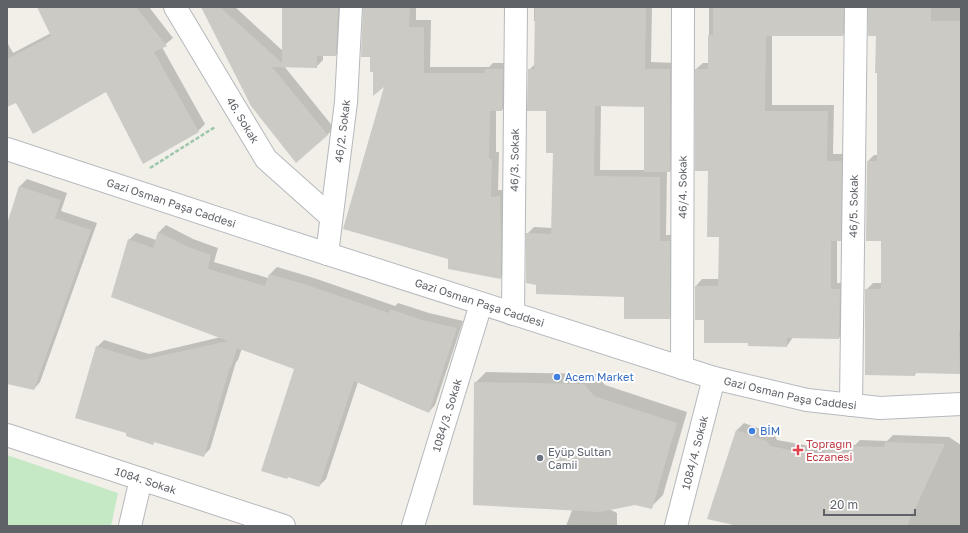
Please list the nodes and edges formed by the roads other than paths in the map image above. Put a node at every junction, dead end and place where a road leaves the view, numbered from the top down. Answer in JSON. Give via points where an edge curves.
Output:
{"nodes":[{"id":1,"x":175,"y":7,"type":"edge"},
{"id":2,"x":351,"y":7,"type":"edge"},
{"id":3,"x":516,"y":7,"type":"edge"},
{"id":4,"x":683,"y":7,"type":"edge"},
{"id":5,"x":856,"y":7,"type":"edge"},
{"id":6,"x":7,"y":149,"type":"edge"},
{"id":7,"x":331,"y":217,"type":"junction"},
{"id":8,"x":326,"y":254,"type":"junction"},
{"id":9,"x":481,"y":304,"type":"junction"},
{"id":10,"x":513,"y":314,"type":"junction"},
{"id":11,"x":682,"y":368,"type":"junction"},
{"id":12,"x":714,"y":378,"type":"junction"},
{"id":13,"x":961,"y":404,"type":"edge"},
{"id":14,"x":851,"y":405,"type":"junction"},
{"id":15,"x":7,"y":435,"type":"edge"},
{"id":16,"x":141,"y":479,"type":"junction"},
{"id":17,"x":130,"y":526,"type":"edge"},
{"id":18,"x":284,"y":526,"type":"edge"},
{"id":19,"x":413,"y":526,"type":"edge"},
{"id":20,"x":676,"y":526,"type":"edge"}],
"edges":[{"from":1,"to":7,"type":"street","name":"46. Sokak","via":[[266,159]]},
{"from":2,"to":7,"type":"street","name":"46/2. Sokak","via":[[346,102]]},
{"from":3,"to":10,"type":"street","name":"46/3. Sokak"},
{"from":4,"to":11,"type":"street","name":"46/4. Sokak"},
{"from":5,"to":14,"type":"street","name":"46/5. Sokak"},
{"from":6,"to":8,"type":"street","name":"Gazi Osman Paşa Caddesi"},
{"from":7,"to":8,"type":"street","name":"46/2. Sokak"},
{"from":8,"to":9,"type":"street","name":"Gazi Osman Paşa Caddesi"},
{"from":9,"to":10,"type":"street","name":"Gazi Osman Paşa Caddesi"},
{"from":9,"to":19,"type":"street","name":"1084/3. Sokak"},
{"from":10,"to":11,"type":"street","name":"Gazi Osman Paşa Caddesi"},
{"from":11,"to":12,"type":"street","name":"Gazi Osman Paşa Caddesi"},
{"from":12,"to":14,"type":"street","name":"Gazi Osman Paşa Caddesi","via":[[807,400]]},
{"from":12,"to":20,"type":"street","name":"1084/4. Sokak"},
{"from":13,"to":14,"type":"street","name":"Gazi Osman Paşa Caddesi","via":[[880,408]]},
{"from":15,"to":16,"type":"street","name":"1084. Sokak"},
{"from":16,"to":17,"type":"street"},
{"from":16,"to":18,"type":"street","name":"1084. Sokak"}]}
